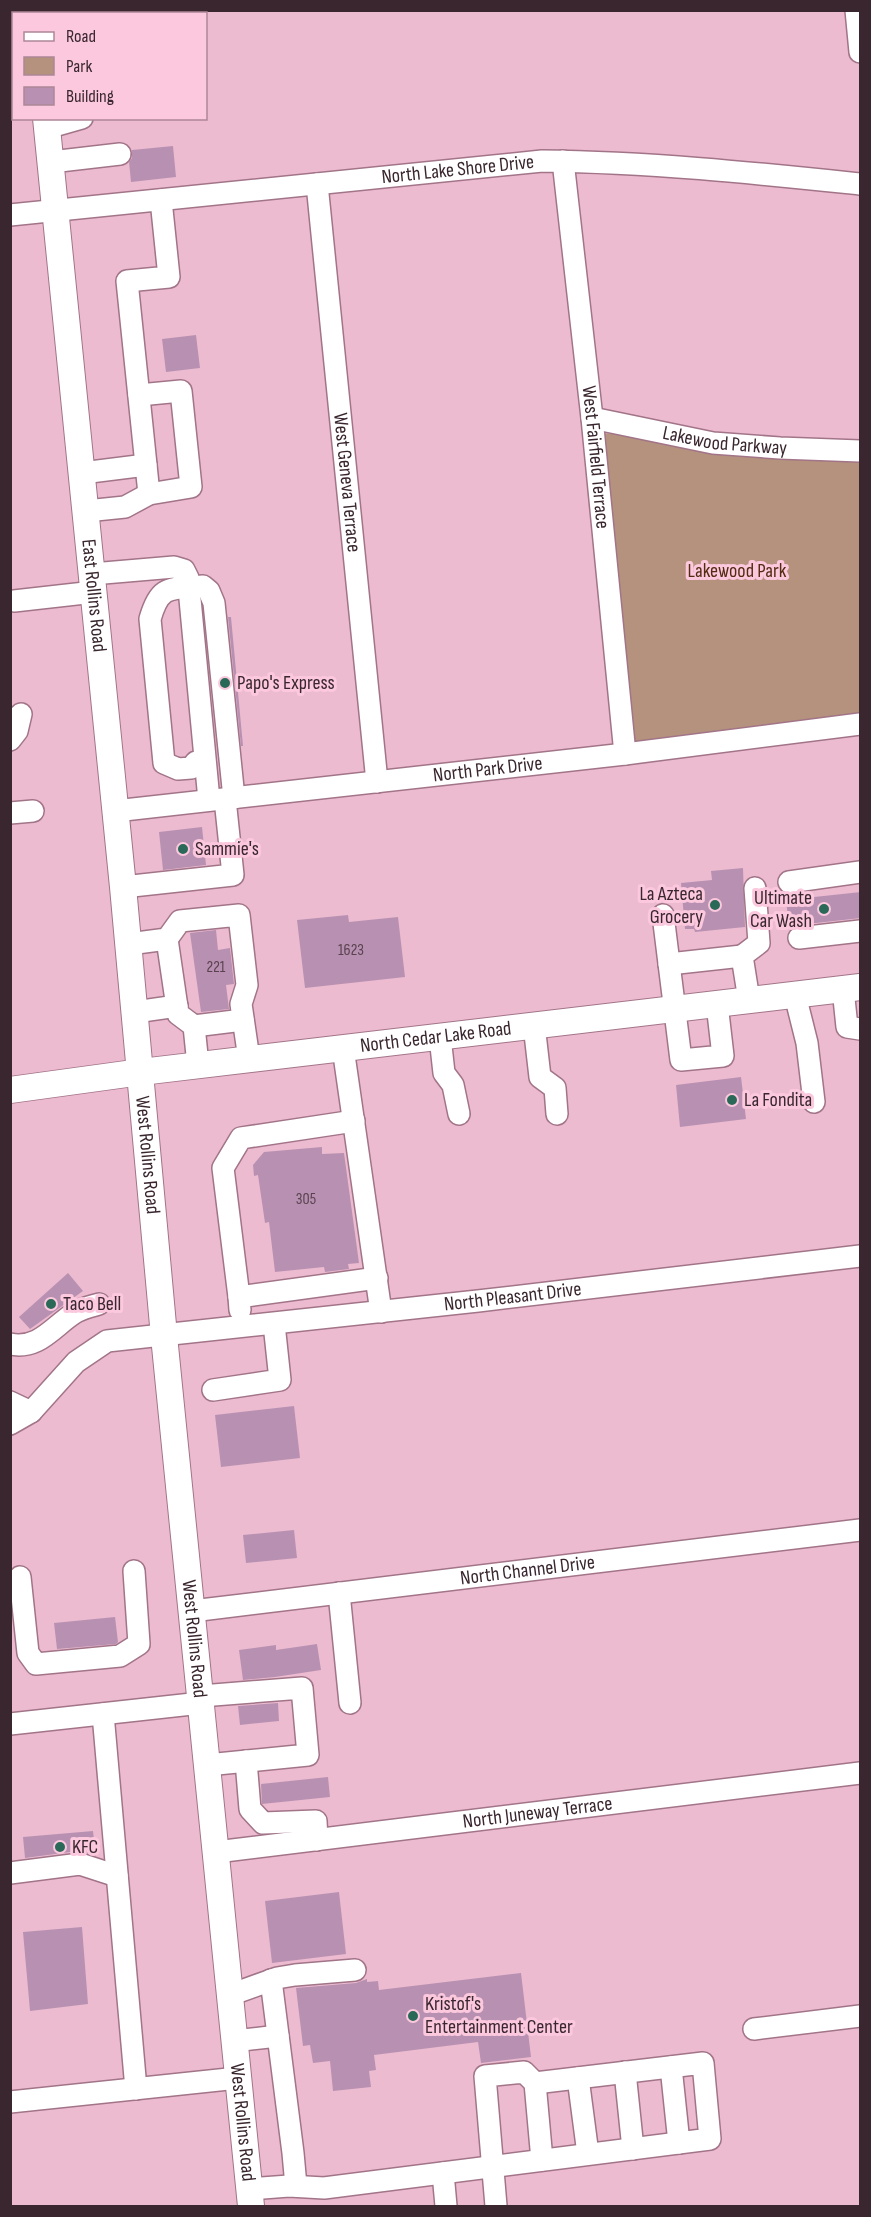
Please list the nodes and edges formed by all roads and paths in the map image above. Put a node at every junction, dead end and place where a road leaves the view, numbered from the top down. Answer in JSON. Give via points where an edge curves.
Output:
{"nodes":[{"id":1,"x":856,"y":10,"type":"edge"},
{"id":2,"x":861,"y":52,"type":"edge"},
{"id":3,"x":68,"y":120,"type":"edge"},
{"id":4,"x":46,"y":123,"type":"edge"},
{"id":5,"x":120,"y":154,"type":"dead end"},
{"id":6,"x":563,"y":161,"type":"junction"},
{"id":7,"x":51,"y":162,"type":"junction"},
{"id":8,"x":317,"y":184,"type":"junction"},
{"id":9,"x":861,"y":184,"type":"edge"},
{"id":10,"x":161,"y":200,"type":"junction"},
{"id":11,"x":56,"y":211,"type":"junction"},
{"id":12,"x":10,"y":215,"type":"edge"},
{"id":13,"x":139,"y":395,"type":"junction"},
{"id":14,"x":592,"y":418,"type":"junction"},
{"id":15,"x":861,"y":451,"type":"edge"},
{"id":16,"x":146,"y":465,"type":"junction"},
{"id":17,"x":82,"y":473,"type":"junction"},
{"id":18,"x":149,"y":494,"type":"junction"},
{"id":19,"x":86,"y":511,"type":"junction"},
{"id":20,"x":93,"y":583,"type":"junction"},
{"id":21,"x":189,"y":587,"type":"junction"},
{"id":22,"x":14,"y":601,"type":"dead end"},
{"id":23,"x":21,"y":714,"type":"dead end"},
{"id":24,"x":861,"y":724,"type":"edge"},
{"id":25,"x":10,"y":740,"type":"edge"},
{"id":26,"x":625,"y":754,"type":"junction"},
{"id":27,"x":201,"y":757,"type":"junction"},
{"id":28,"x":377,"y":782,"type":"junction"},
{"id":29,"x":222,"y":799,"type":"junction"},
{"id":30,"x":116,"y":810,"type":"junction"},
{"id":31,"x":33,"y":811,"type":"dead end"},
{"id":32,"x":10,"y":813,"type":"edge"},
{"id":33,"x":861,"y":872,"type":"edge"},
{"id":34,"x":789,"y":882,"type":"dead end"},
{"id":35,"x":123,"y":888,"type":"junction"},
{"id":36,"x":755,"y":888,"type":"dead end"},
{"id":37,"x":663,"y":915,"type":"dead end"},
{"id":38,"x":861,"y":931,"type":"edge"},
{"id":39,"x":799,"y":938,"type":"dead end"},
{"id":40,"x":167,"y":939,"type":"junction"},
{"id":41,"x":129,"y":944,"type":"junction"},
{"id":42,"x":742,"y":956,"type":"junction"},
{"id":43,"x":669,"y":964,"type":"junction"},
{"id":44,"x":852,"y":988,"type":"edge"},
{"id":45,"x":795,"y":995,"type":"junction"},
{"id":46,"x":749,"y":1000,"type":"junction"},
{"id":47,"x":717,"y":1004,"type":"junction"},
{"id":48,"x":177,"y":1006,"type":"junction"},
{"id":49,"x":675,"y":1009,"type":"junction"},
{"id":50,"x":135,"y":1012,"type":"junction"},
{"id":51,"x":243,"y":1020,"type":"junction"},
{"id":52,"x":534,"y":1025,"type":"junction"},
{"id":53,"x":194,"y":1026,"type":"junction"},
{"id":54,"x":861,"y":1029,"type":"edge"},
{"id":55,"x":440,"y":1037,"type":"junction"},
{"id":56,"x":343,"y":1048,"type":"junction"},
{"id":57,"x":249,"y":1059,"type":"junction"},
{"id":58,"x":198,"y":1065,"type":"junction"},
{"id":59,"x":141,"y":1072,"type":"junction"},
{"id":60,"x":10,"y":1090,"type":"edge"},
{"id":61,"x":814,"y":1102,"type":"dead end"},
{"id":62,"x":459,"y":1114,"type":"dead end"},
{"id":63,"x":558,"y":1114,"type":"dead end"},
{"id":64,"x":354,"y":1121,"type":"junction"},
{"id":65,"x":861,"y":1256,"type":"edge"},
{"id":66,"x":377,"y":1278,"type":"junction"},
{"id":67,"x":239,"y":1297,"type":"junction"},
{"id":68,"x":99,"y":1304,"type":"dead end"},
{"id":69,"x":381,"y":1312,"type":"junction"},
{"id":70,"x":274,"y":1324,"type":"junction"},
{"id":71,"x":242,"y":1328,"type":"junction"},
{"id":72,"x":164,"y":1336,"type":"junction"},
{"id":73,"x":10,"y":1344,"type":"edge"},
{"id":74,"x":213,"y":1390,"type":"dead end"},
{"id":75,"x":10,"y":1402,"type":"edge"},
{"id":76,"x":31,"y":1412,"type":"junction"},
{"id":77,"x":10,"y":1424,"type":"edge"},
{"id":78,"x":861,"y":1530,"type":"edge"},
{"id":79,"x":134,"y":1571,"type":"dead end"},
{"id":80,"x":20,"y":1577,"type":"dead end"},
{"id":81,"x":339,"y":1593,"type":"junction"},
{"id":82,"x":192,"y":1611,"type":"junction"},
{"id":83,"x":201,"y":1699,"type":"junction"},
{"id":84,"x":350,"y":1704,"type":"dead end"},
{"id":85,"x":103,"y":1714,"type":"junction"},
{"id":86,"x":10,"y":1724,"type":"edge"},
{"id":87,"x":246,"y":1761,"type":"junction"},
{"id":88,"x":207,"y":1765,"type":"junction"},
{"id":89,"x":861,"y":1773,"type":"edge"},
{"id":90,"x":317,"y":1840,"type":"junction"},
{"id":91,"x":216,"y":1852,"type":"junction"},
{"id":92,"x":10,"y":1873,"type":"edge"},
{"id":93,"x":117,"y":1876,"type":"junction"},
{"id":94,"x":355,"y":1970,"type":"dead end"},
{"id":95,"x":271,"y":1980,"type":"junction"},
{"id":96,"x":230,"y":1995,"type":"junction"},
{"id":97,"x":861,"y":2016,"type":"edge"},
{"id":98,"x":754,"y":2030,"type":"dead end"},
{"id":99,"x":278,"y":2036,"type":"junction"},
{"id":100,"x":234,"y":2041,"type":"junction"},
{"id":101,"x":671,"y":2067,"type":"junction"},
{"id":102,"x":625,"y":2072,"type":"junction"},
{"id":103,"x":238,"y":2078,"type":"junction"},
{"id":104,"x":578,"y":2078,"type":"junction"},
{"id":105,"x":535,"y":2083,"type":"junction"},
{"id":106,"x":136,"y":2089,"type":"junction"},
{"id":107,"x":10,"y":2102,"type":"edge"},
{"id":108,"x":679,"y":2143,"type":"junction"},
{"id":109,"x":633,"y":2149,"type":"junction"},
{"id":110,"x":588,"y":2154,"type":"junction"},
{"id":111,"x":542,"y":2160,"type":"junction"},
{"id":112,"x":492,"y":2167,"type":"junction"},
{"id":113,"x":443,"y":2173,"type":"junction"},
{"id":114,"x":296,"y":2187,"type":"junction"},
{"id":115,"x":250,"y":2198,"type":"edge"},
{"id":116,"x":446,"y":2206,"type":"edge"},
{"id":117,"x":496,"y":2206,"type":"edge"}],
"edges":[{"from":1,"to":2,"type":"street"},
{"from":3,"to":4,"type":"street"},
{"from":4,"to":7,"type":"main road","name":"East Rollins Road"},
{"from":5,"to":7,"type":"street"},
{"from":6,"to":8,"type":"street","name":"North Lake Shore Drive"},
{"from":6,"to":9,"type":"street","name":"North Lake Shore Drive","via":[[703,168]]},
{"from":6,"to":14,"type":"street","name":"West Fairfield Terrace"},
{"from":7,"to":11,"type":"main road","name":"East Rollins Road"},
{"from":8,"to":10,"type":"street","name":"North Lake Shore Drive"},
{"from":8,"to":28,"type":"street","name":"West Geneva Terrace"},
{"from":10,"to":11,"type":"street","name":"North Lake Shore Drive"},
{"from":10,"to":13,"type":"street","via":[[169,277],[127,281]]},
{"from":11,"to":12,"type":"street","name":"North Lake Shore Drive"},
{"from":11,"to":17,"type":"main road","name":"East Rollins Road"},
{"from":13,"to":16,"type":"street"},
{"from":13,"to":18,"type":"street","via":[[181,391],[190,476],[191,487]]},
{"from":14,"to":15,"type":"street","name":"Lakewood Parkway","via":[[713,443]]},
{"from":14,"to":26,"type":"street","name":"West Fairfield Terrace"},
{"from":16,"to":17,"type":"street"},
{"from":16,"to":18,"type":"street"},
{"from":17,"to":19,"type":"main road","name":"East Rollins Road"},
{"from":18,"to":19,"type":"street","via":[[125,507]]},
{"from":19,"to":20,"type":"main road","name":"East Rollins Road"},
{"from":20,"to":21,"type":"street","via":[[174,567],[184,570]]},
{"from":20,"to":22,"type":"street"},
{"from":20,"to":30,"type":"main road","name":"East Rollins Road"},
{"from":21,"to":27,"type":"street"},
{"from":21,"to":27,"type":"street","via":[[163,592],[155,601],[161,612],[165,645],[172,753],[180,758]]},
{"from":21,"to":29,"type":"street","via":[[203,586],[214,603]]},
{"from":23,"to":25,"type":"street"},
{"from":24,"to":26,"type":"street","name":"North Park Drive"},
{"from":26,"to":28,"type":"street","name":"North Park Drive"},
{"from":27,"to":29,"type":"street"},
{"from":28,"to":29,"type":"street","name":"North Park Drive"},
{"from":29,"to":30,"type":"street","name":"North Park Drive"},
{"from":29,"to":35,"type":"street","via":[[233,875]]},
{"from":30,"to":35,"type":"main road","name":"East Rollins Road"},
{"from":31,"to":32,"type":"street"},
{"from":33,"to":34,"type":"street"},
{"from":35,"to":41,"type":"main road","name":"East Rollins Road"},
{"from":36,"to":42,"type":"street","via":[[759,943]]},
{"from":37,"to":43,"type":"street"},
{"from":38,"to":39,"type":"street"},
{"from":40,"to":41,"type":"street"},
{"from":40,"to":48,"type":"street"},
{"from":40,"to":51,"type":"street","via":[[180,921],[239,915],[248,985],[241,1004]]},
{"from":41,"to":50,"type":"main road","name":"East Rollins Road"},
{"from":42,"to":43,"type":"street"},
{"from":42,"to":46,"type":"street"},
{"from":43,"to":49,"type":"street"},
{"from":44,"to":45,"type":"main road","name":"North Cedar Lake Road"},
{"from":44,"to":54,"type":"street","via":[[847,1027]]},
{"from":45,"to":46,"type":"main road","name":"North Cedar Lake Road"},
{"from":45,"to":61,"type":"street","via":[[807,1043]]},
{"from":46,"to":47,"type":"main road","name":"North Cedar Lake Road"},
{"from":47,"to":49,"type":"main road","name":"North Cedar Lake Road"},
{"from":47,"to":49,"type":"street","via":[[723,1056],[681,1060]]},
{"from":48,"to":50,"type":"street"},
{"from":48,"to":53,"type":"street","via":[[178,1014]]},
{"from":49,"to":52,"type":"main road","name":"North Cedar Lake Road"},
{"from":50,"to":59,"type":"main road","name":"East Rollins Road"},
{"from":51,"to":53,"type":"street"},
{"from":51,"to":57,"type":"street"},
{"from":52,"to":55,"type":"main road","name":"North Cedar Lake Road"},
{"from":52,"to":63,"type":"street","via":[[540,1077],[555,1088]]},
{"from":53,"to":58,"type":"street"},
{"from":55,"to":56,"type":"main road","name":"North Cedar Lake Road"},
{"from":55,"to":62,"type":"street","via":[[444,1073],[453,1085]]},
{"from":56,"to":57,"type":"main road","name":"North Cedar Lake Road"},
{"from":56,"to":64,"type":"street"},
{"from":57,"to":58,"type":"main road","name":"North Cedar Lake Road"},
{"from":58,"to":59,"type":"main road","name":"North Cedar Lake Road"},
{"from":59,"to":60,"type":"main road","name":"North Cedar Lake Road"},
{"from":59,"to":72,"type":"main road","name":"West Rollins Road"},
{"from":64,"to":66,"type":"street"},
{"from":64,"to":67,"type":"street","via":[[242,1138],[224,1168]]},
{"from":65,"to":69,"type":"street","name":"North Pleasant Drive"},
{"from":66,"to":67,"type":"street"},
{"from":66,"to":69,"type":"street"},
{"from":67,"to":71,"type":"street"},
{"from":68,"to":73,"type":"street","via":[[77,1311],[32,1344]]},
{"from":69,"to":70,"type":"street","name":"North Pleasant Drive"},
{"from":70,"to":71,"type":"street","name":"North Pleasant Drive"},
{"from":70,"to":74,"type":"street","via":[[280,1380]]},
{"from":71,"to":72,"type":"street","name":"North Pleasant Drive"},
{"from":72,"to":76,"type":"street","name":"North Pleasant Drive","via":[[107,1341],[76,1362]]},
{"from":72,"to":82,"type":"main road","name":"West Rollins Road"},
{"from":75,"to":76,"type":"street"},
{"from":76,"to":77,"type":"street","name":"North Pleasant Drive"},
{"from":78,"to":81,"type":"street","name":"North Channel Drive"},
{"from":79,"to":80,"type":"street","via":[[139,1644],[120,1656],[36,1664],[28,1653]]},
{"from":81,"to":82,"type":"street","name":"North Channel Drive"},
{"from":81,"to":84,"type":"street"},
{"from":82,"to":83,"type":"main road","name":"West Rollins Road"},
{"from":83,"to":85,"type":"street"},
{"from":83,"to":87,"type":"street","via":[[302,1688],[308,1755]]},
{"from":83,"to":88,"type":"main road","name":"West Rollins Road"},
{"from":85,"to":86,"type":"street"},
{"from":85,"to":93,"type":"street"},
{"from":87,"to":88,"type":"street"},
{"from":87,"to":90,"type":"street","via":[[250,1809],[263,1823],[316,1821]]},
{"from":88,"to":91,"type":"main road","name":"West Rollins Road"},
{"from":89,"to":90,"type":"street","name":"North Juneway Terrace"},
{"from":90,"to":91,"type":"street","name":"North Juneway Terrace"},
{"from":91,"to":96,"type":"main road","name":"West Rollins Road"},
{"from":92,"to":93,"type":"street","via":[[80,1864]]},
{"from":93,"to":106,"type":"street"},
{"from":94,"to":95,"type":"street"},
{"from":95,"to":96,"type":"street"},
{"from":95,"to":99,"type":"street"},
{"from":96,"to":100,"type":"main road","name":"West Rollins Road"},
{"from":97,"to":98,"type":"street"},
{"from":99,"to":100,"type":"street"},
{"from":99,"to":114,"type":"street"},
{"from":100,"to":103,"type":"main road","name":"West Rollins Road"},
{"from":101,"to":102,"type":"street"},
{"from":101,"to":108,"type":"street"},
{"from":101,"to":108,"type":"street","via":[[703,2063],[711,2139]]},
{"from":102,"to":104,"type":"street"},
{"from":102,"to":109,"type":"street"},
{"from":103,"to":106,"type":"street"},
{"from":103,"to":115,"type":"main road","name":"West Rollins Road"},
{"from":104,"to":105,"type":"street"},
{"from":104,"to":110,"type":"street"},
{"from":105,"to":111,"type":"street"},
{"from":105,"to":112,"type":"street","via":[[524,2072],[485,2076]]},
{"from":106,"to":107,"type":"street"},
{"from":108,"to":109,"type":"street"},
{"from":109,"to":110,"type":"street"},
{"from":110,"to":111,"type":"street"},
{"from":111,"to":112,"type":"street"},
{"from":112,"to":113,"type":"street"},
{"from":112,"to":117,"type":"street"},
{"from":113,"to":114,"type":"street","via":[[324,2188]]},
{"from":113,"to":116,"type":"street"},
{"from":114,"to":115,"type":"street"}]}
